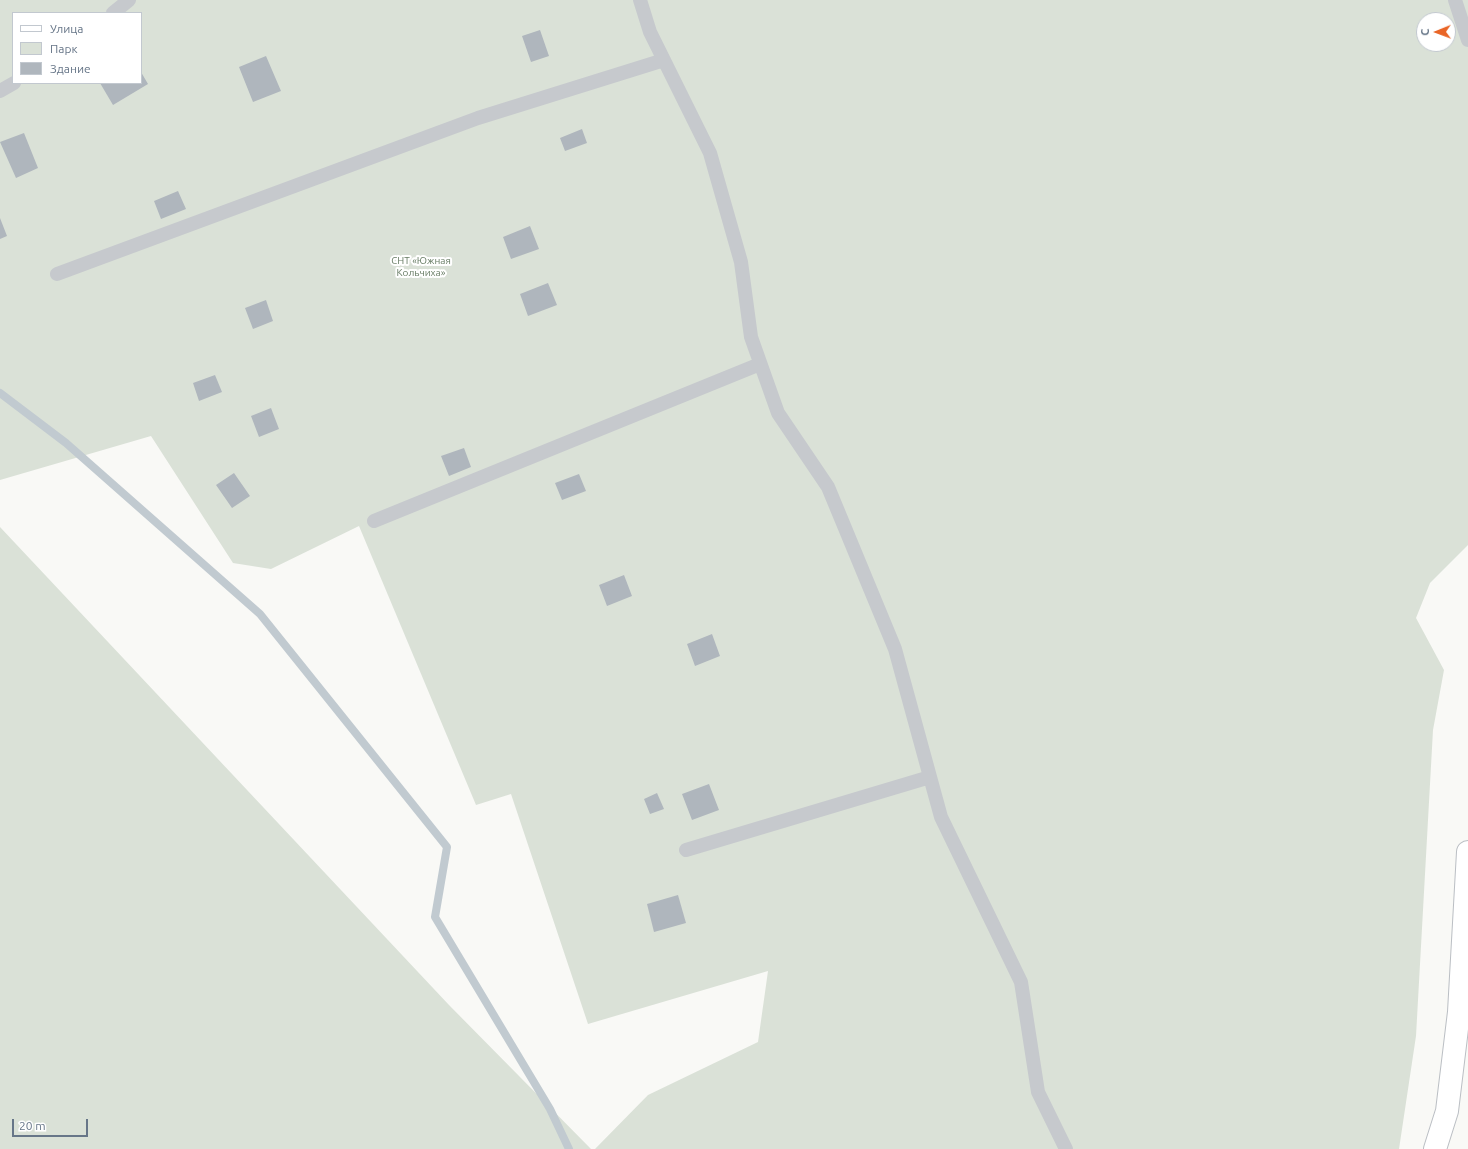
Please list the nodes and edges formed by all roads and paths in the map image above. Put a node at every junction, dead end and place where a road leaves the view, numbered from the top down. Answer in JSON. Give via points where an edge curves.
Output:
{"nodes":[{"id":1,"x":129,"y":0,"type":"edge"},
{"id":2,"x":640,"y":0,"type":"edge"},
{"id":3,"x":1455,"y":0,"type":"edge"},
{"id":4,"x":114,"y":12,"type":"edge"},
{"id":5,"x":1468,"y":40,"type":"edge"},
{"id":6,"x":664,"y":60,"type":"junction"},
{"id":7,"x":12,"y":84,"type":"edge"},
{"id":8,"x":0,"y":91,"type":"edge"},
{"id":9,"x":57,"y":274,"type":"dead end"},
{"id":10,"x":760,"y":364,"type":"junction"},
{"id":11,"x":374,"y":521,"type":"dead end"},
{"id":12,"x":930,"y":777,"type":"junction"},
{"id":13,"x":686,"y":850,"type":"dead end"},
{"id":14,"x":1468,"y":852,"type":"edge"},
{"id":15,"x":1066,"y":1149,"type":"edge"},
{"id":16,"x":1435,"y":1149,"type":"edge"}],
"edges":[{"from":1,"to":4,"type":"lane"},
{"from":2,"to":6,"type":"lane","via":[[650,32]]},
{"from":3,"to":5,"type":"lane"},
{"from":6,"to":9,"type":"lane","via":[[478,118]]},
{"from":6,"to":10,"type":"lane","via":[[710,153],[741,262],[751,337]]},
{"from":7,"to":8,"type":"lane"},
{"from":10,"to":11,"type":"lane"},
{"from":10,"to":12,"type":"lane","via":[[778,414],[828,487],[895,649]]},
{"from":12,"to":13,"type":"lane"},
{"from":12,"to":15,"type":"lane","via":[[941,817],[1021,982],[1038,1092]]},
{"from":14,"to":16,"type":"main road","via":[[1459,1012],[1447,1110]]}]}
